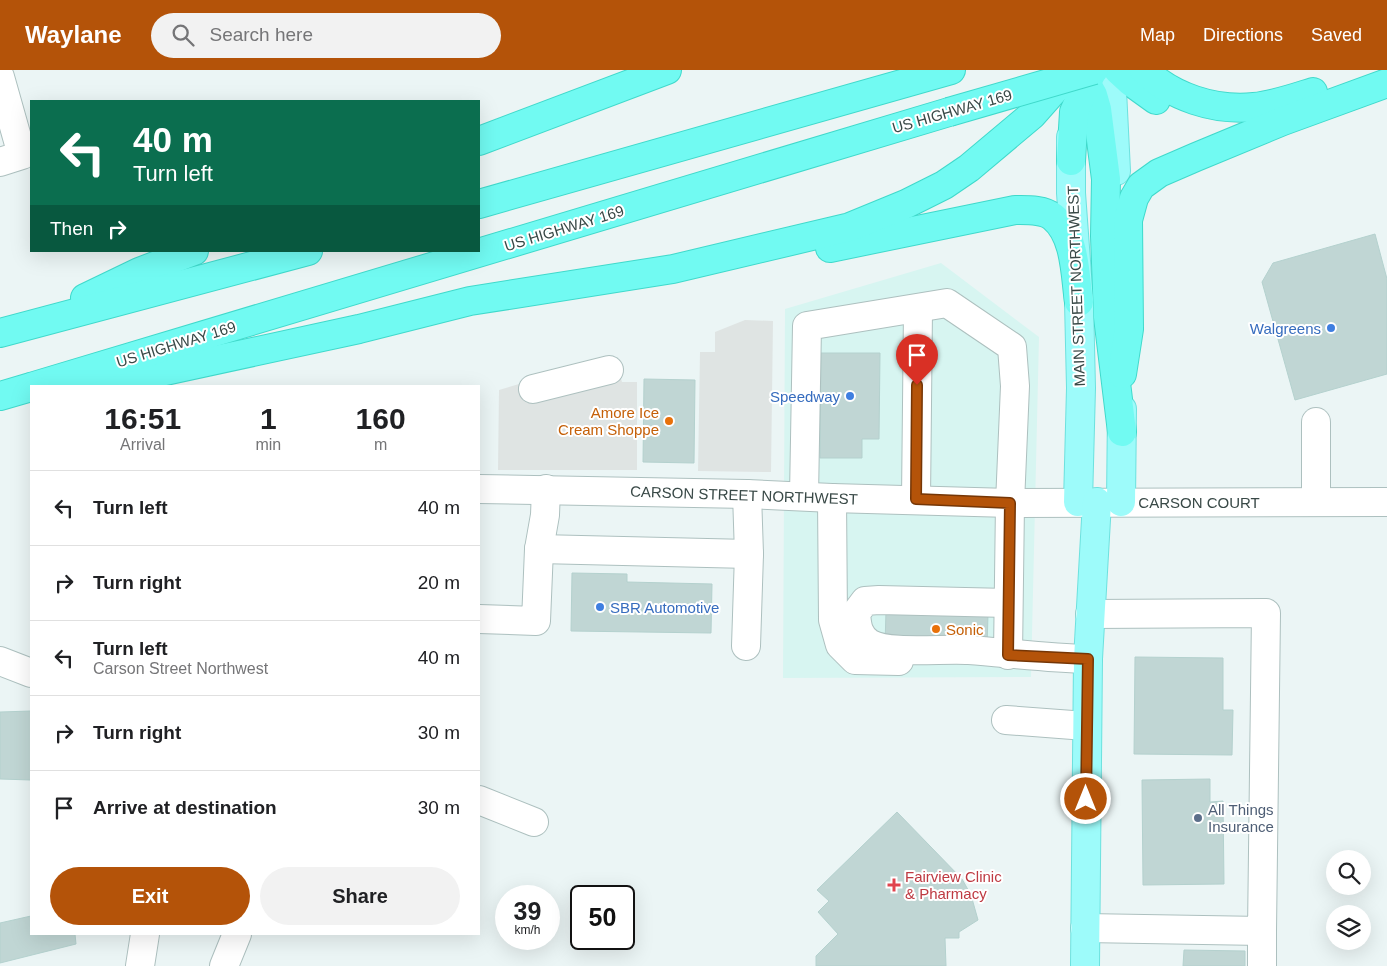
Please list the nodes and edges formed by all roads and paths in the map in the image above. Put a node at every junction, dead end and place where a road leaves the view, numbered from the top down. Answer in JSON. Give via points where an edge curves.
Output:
{"nodes":[{"id":1,"x":667,"y":70,"type":"edge"},
{"id":2,"x":1112,"y":70,"type":"edge"},
{"id":3,"x":1118,"y":70,"type":"edge"},
{"id":4,"x":1144,"y":70,"type":"edge"},
{"id":5,"x":1382,"y":70,"type":"edge"},
{"id":6,"x":946,"y":72,"type":"edge"},
{"id":7,"x":1082,"y":72,"type":"edge"},
{"id":8,"x":0,"y":77,"type":"edge"},
{"id":9,"x":1387,"y":82,"type":"edge"},
{"id":10,"x":1283,"y":121,"type":"junction"},
{"id":11,"x":480,"y":141,"type":"edge"},
{"id":12,"x":1071,"y":161,"type":"joint"},
{"id":13,"x":0,"y":162,"type":"edge"},
{"id":14,"x":480,"y":204,"type":"edge"},
{"id":15,"x":191,"y":252,"type":"edge"},
{"id":16,"x":304,"y":252,"type":"edge"},
{"id":17,"x":673,"y":269,"type":"junction"},
{"id":18,"x":1079,"y":302,"type":"junction"},
{"id":19,"x":918,"y":309,"type":"junction"},
{"id":20,"x":12,"y":330,"type":"edge"},
{"id":21,"x":609,"y":370,"type":"dead end"},
{"id":22,"x":1122,"y":374,"type":"junction"},
{"id":23,"x":68,"y":376,"type":"junction"},
{"id":24,"x":39,"y":385,"type":"edge"},
{"id":25,"x":30,"y":388,"type":"edge"},
{"id":26,"x":533,"y":389,"type":"dead end"},
{"id":27,"x":0,"y":396,"type":"edge"},
{"id":28,"x":1316,"y":422,"type":"dead end"},
{"id":29,"x":1122,"y":432,"type":"junction"},
{"id":30,"x":480,"y":488,"type":"edge"},
{"id":31,"x":546,"y":489,"type":"junction"},
{"id":32,"x":747,"y":494,"type":"junction"},
{"id":33,"x":804,"y":496,"type":"junction"},
{"id":34,"x":832,"y":498,"type":"junction"},
{"id":35,"x":916,"y":499,"type":"junction"},
{"id":36,"x":1099,"y":502,"type":"junction"},
{"id":37,"x":1316,"y":502,"type":"junction"},
{"id":38,"x":1387,"y":502,"type":"edge"},
{"id":39,"x":1010,"y":503,"type":"junction"},
{"id":40,"x":539,"y":549,"type":"junction"},
{"id":41,"x":749,"y":554,"type":"junction"},
{"id":42,"x":1008,"y":603,"type":"junction"},
{"id":43,"x":1090,"y":614,"type":"junction"},
{"id":44,"x":480,"y":619,"type":"edge"},
{"id":45,"x":746,"y":646,"type":"dead end"},
{"id":46,"x":1008,"y":655,"type":"junction"},
{"id":47,"x":1088,"y":659,"type":"junction"},
{"id":48,"x":0,"y":661,"type":"edge"},
{"id":49,"x":30,"y":673,"type":"edge"},
{"id":50,"x":1006,"y":720,"type":"dead end"},
{"id":51,"x":1086,"y":726,"type":"junction"},
{"id":52,"x":480,"y":800,"type":"edge"},
{"id":53,"x":534,"y":822,"type":"dead end"},
{"id":54,"x":1085,"y":928,"type":"junction"},
{"id":55,"x":1262,"y":931,"type":"junction"},
{"id":56,"x":145,"y":935,"type":"edge"},
{"id":57,"x":237,"y":935,"type":"edge"},
{"id":58,"x":140,"y":966,"type":"edge"},
{"id":59,"x":224,"y":966,"type":"edge"},
{"id":60,"x":1085,"y":966,"type":"edge"},
{"id":61,"x":1262,"y":966,"type":"edge"}],
"edges":[{"from":1,"to":11,"type":"highway"},
{"from":2,"to":22,"type":"main road","name":"MAIN STREET NORTHWEST"},
{"from":3,"to":10,"type":"highway","via":[[1161,104],[1190,116],[1230,124]]},
{"from":4,"to":5,"type":"highway","via":[[1186,98],[1252,107],[1280,102]]},
{"from":6,"to":14,"type":"highway"},
{"from":7,"to":12,"type":"highway","via":[[1074,112]]},
{"from":7,"to":17,"type":"highway","via":[[1055,89],[1032,115],[969,168],[906,204],[850,227]]},
{"from":7,"to":23,"type":"highway","name":"US HIGHWAY 169","bridge":true},
{"from":7,"to":29,"type":"highway","via":[[1097,109],[1106,178],[1108,317]]},
{"from":8,"to":13,"type":"street","via":[[22,155]]},
{"from":9,"to":10,"type":"highway"},
{"from":10,"to":22,"type":"highway","via":[[1159,173],[1141,186],[1128,220],[1129,329]]},
{"from":12,"to":18,"type":"main road","name":"MAIN STREET NORTHWEST"},
{"from":15,"to":20,"type":"highway","via":[[139,272]]},
{"from":16,"to":20,"type":"highway"},
{"from":17,"to":18,"type":"highway","via":[[713,268],[775,258],[1015,210],[1034,210],[1052,216],[1064,231],[1072,250]]},
{"from":17,"to":23,"type":"highway","via":[[470,301],[359,329],[128,379]]},
{"from":18,"to":36,"type":"main road","name":"MAIN STREET NORTHWEST","via":[[1080,388]]},
{"from":19,"to":33,"type":"street","via":[[807,326]]},
{"from":19,"to":35,"type":"street"},
{"from":19,"to":39,"type":"street","via":[[946,303],[1012,347],[1016,386]]},
{"from":21,"to":26,"type":"street"},
{"from":22,"to":29,"type":"main road","name":"MAIN STREET NORTHWEST"},
{"from":23,"to":24,"type":"highway","name":"US HIGHWAY 169"},
{"from":25,"to":27,"type":"highway","name":"US HIGHWAY 169"},
{"from":28,"to":37,"type":"street"},
{"from":29,"to":36,"type":"main road","name":"MAIN STREET NORTHWEST"},
{"from":30,"to":31,"type":"street","name":"CARSON STREET NORTHWEST"},
{"from":31,"to":32,"type":"street","name":"CARSON STREET NORTHWEST"},
{"from":31,"to":40,"type":"street"},
{"from":32,"to":33,"type":"street","name":"CARSON STREET NORTHWEST"},
{"from":32,"to":41,"type":"street"},
{"from":33,"to":34,"type":"street","name":"CARSON STREET NORTHWEST"},
{"from":34,"to":35,"type":"street","name":"CARSON STREET NORTHWEST"},
{"from":34,"to":46,"type":"street","via":[[832,620],[840,645],[855,660],[986,664]]},
{"from":35,"to":39,"type":"street","name":"CARSON STREET NORTHWEST"},
{"from":36,"to":37,"type":"street","name":"CARSON COURT"},
{"from":36,"to":39,"type":"street","name":"CARSON COURT"},
{"from":36,"to":43,"type":"main road","name":"MAIN STREET NORTHWEST"},
{"from":37,"to":38,"type":"street","name":"CARSON COURT"},
{"from":39,"to":42,"type":"street"},
{"from":40,"to":41,"type":"street"},
{"from":40,"to":44,"type":"street","via":[[536,621]]},
{"from":41,"to":45,"type":"street"},
{"from":42,"to":46,"type":"street"},
{"from":42,"to":46,"type":"street","via":[[879,600],[865,601],[856,613],[858,632],[870,643],[886,649],[968,650]]},
{"from":43,"to":47,"type":"main road","name":"MAIN STREET NORTHWEST"},
{"from":43,"to":55,"type":"street","via":[[1266,613]]},
{"from":46,"to":47,"type":"street"},
{"from":47,"to":51,"type":"main road","name":"MAIN STREET NORTHWEST"},
{"from":48,"to":49,"type":"street"},
{"from":50,"to":51,"type":"street"},
{"from":51,"to":54,"type":"main road","name":"MAIN STREET NORTHWEST"},
{"from":52,"to":53,"type":"street"},
{"from":54,"to":55,"type":"street"},
{"from":54,"to":60,"type":"main road","name":"MAIN STREET NORTHWEST"},
{"from":55,"to":61,"type":"street"},
{"from":56,"to":58,"type":"street"},
{"from":57,"to":59,"type":"street"}]}
